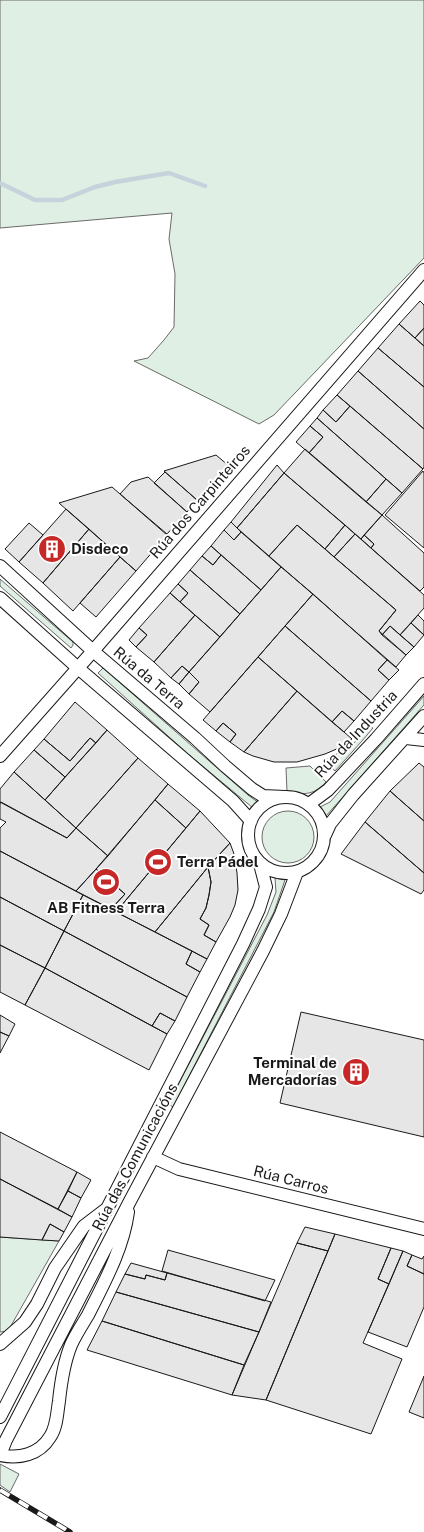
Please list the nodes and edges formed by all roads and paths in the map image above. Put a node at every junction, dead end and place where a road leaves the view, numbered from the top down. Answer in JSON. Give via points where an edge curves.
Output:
{"nodes":[{"id":1,"x":424,"y":270,"type":"edge"},
{"id":2,"x":0,"y":566,"type":"edge"},
{"id":3,"x":0,"y":598,"type":"edge"},
{"id":4,"x":93,"y":651,"type":"junction"},
{"id":5,"x":78,"y":668,"type":"junction"},
{"id":6,"x":424,"y":684,"type":"edge"},
{"id":7,"x":424,"y":716,"type":"edge"},
{"id":8,"x":406,"y":738,"type":"junction"},
{"id":9,"x":424,"y":740,"type":"edge"},
{"id":10,"x":0,"y":756,"type":"edge"},
{"id":11,"x":286,"y":797,"type":"junction"},
{"id":12,"x":309,"y":804,"type":"junction"},
{"id":13,"x":251,"y":820,"type":"junction"},
{"id":14,"x":324,"y":835,"type":"junction"},
{"id":15,"x":260,"y":864,"type":"junction"},
{"id":16,"x":297,"y":872,"type":"junction"},
{"id":17,"x":153,"y":1158,"type":"junction"},
{"id":18,"x":130,"y":1201,"type":"junction"},
{"id":19,"x":107,"y":1208,"type":"junction"},
{"id":20,"x":424,"y":1229,"type":"edge"},
{"id":21,"x":3,"y":1339,"type":"edge"},
{"id":22,"x":0,"y":1418,"type":"edge"},
{"id":23,"x":0,"y":1455,"type":"edge"}],
"edges":[{"from":1,"to":4,"type":"street","name":"Rúa dos Carpinteiros"},
{"from":2,"to":4,"type":"street","name":"Rúa da Terra"},
{"from":3,"to":5,"type":"street"},
{"from":4,"to":5,"type":"street","name":"Rúa dos Carpinteiros"},
{"from":4,"to":11,"type":"street","name":"Rúa da Terra","via":[[252,789],[263,796]]},
{"from":5,"to":10,"type":"street","name":"Rúa dos Carpinteiros"},
{"from":5,"to":13,"type":"street"},
{"from":6,"to":12,"type":"street","name":"Rúa da Industria","via":[[333,785]]},
{"from":7,"to":8,"type":"street"},
{"from":8,"to":9,"type":"street"},
{"from":8,"to":14,"type":"street","via":[[353,795]]},
{"from":11,"to":12,"type":"street"},
{"from":11,"to":13,"type":"street","via":[[265,804]]},
{"from":12,"to":14,"type":"street","via":[[323,823]]},
{"from":13,"to":15,"type":"street","name":"Rúa das Comunicacións","via":[[248,836],[251,851]]},
{"from":14,"to":16,"type":"street","via":[[323,847],[317,858]]},
{"from":15,"to":16,"type":"street","via":[[284,874]]},
{"from":15,"to":19,"type":"street","name":"Rúa das Comunicacións","via":[[266,887],[259,909]]},
{"from":16,"to":17,"type":"street","name":"Rúa das Comunicacións","via":[[262,951]]},
{"from":17,"to":18,"type":"street","name":"Rúa das Comunicacións"},
{"from":17,"to":20,"type":"street","name":"Rúa Carros","via":[[180,1169]]},
{"from":18,"to":23,"type":"street","name":"Rúa das Comunicacións"},
{"from":18,"to":23,"type":"street","via":[[126,1227],[116,1256],[71,1345],[51,1436],[33,1453],[12,1458]]},
{"from":19,"to":21,"type":"street","via":[[84,1226],[55,1268],[25,1322]]},
{"from":19,"to":22,"type":"street","name":"Rúa das Comunicacións"}]}
